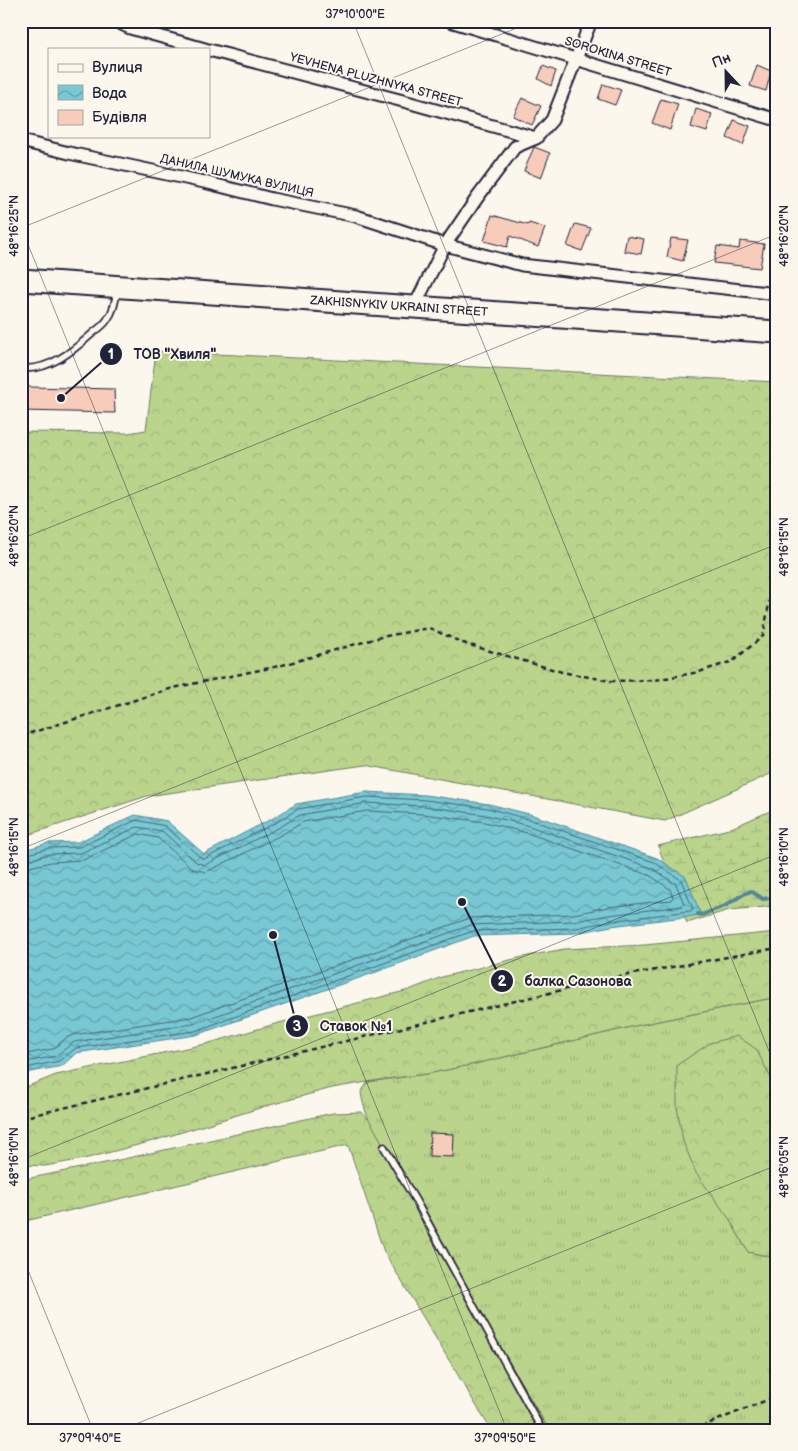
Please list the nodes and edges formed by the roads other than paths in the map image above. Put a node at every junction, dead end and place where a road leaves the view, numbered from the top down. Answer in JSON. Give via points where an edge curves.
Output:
{"nodes":[{"id":1,"x":114,"y":21,"type":"edge"},
{"id":2,"x":450,"y":21,"type":"edge"},
{"id":3,"x":591,"y":21,"type":"edge"},
{"id":4,"x":201,"y":48,"type":"edge"},
{"id":5,"x":210,"y":50,"type":"edge"},
{"id":6,"x":577,"y":59,"type":"junction"},
{"id":7,"x":777,"y":120,"type":"edge"},
{"id":8,"x":536,"y":138,"type":"junction"},
{"id":9,"x":21,"y":141,"type":"edge"},
{"id":10,"x":445,"y":245,"type":"junction"},
{"id":11,"x":21,"y":280,"type":"edge"},
{"id":12,"x":118,"y":287,"type":"junction"},
{"id":13,"x":777,"y":294,"type":"edge"},
{"id":14,"x":414,"y":307,"type":"junction"},
{"id":15,"x":777,"y":332,"type":"edge"},
{"id":16,"x":21,"y":368,"type":"edge"},
{"id":17,"x":384,"y":1147,"type":"dead end"},
{"id":18,"x":542,"y":1430,"type":"edge"}],
"edges":[{"from":1,"to":4,"type":"street"},
{"from":2,"to":6,"type":"street","name":"SOROKINA STREET"},
{"from":3,"to":6,"type":"street"},
{"from":5,"to":8,"type":"street","name":"YEVHENA PLUZHNYKA STREET"},
{"from":6,"to":7,"type":"street","name":"SOROKINA STREET"},
{"from":6,"to":8,"type":"street","via":[[552,120]]},
{"from":8,"to":10,"type":"street","via":[[515,147]]},
{"from":9,"to":10,"type":"street","name":"ДАНИЛА ШУМУКА ВУЛИЦЯ","via":[[272,200],[356,216]]},
{"from":10,"to":13,"type":"street","name":"ДАНИЛА ШУМУКА ВУЛИЦЯ","via":[[522,265]]},
{"from":10,"to":14,"type":"street"},
{"from":11,"to":12,"type":"highway","name":"ZAKHISNYKIV UKRAINI STREET"},
{"from":12,"to":14,"type":"highway","name":"ZAKHISNYKIV UKRAINI STREET"},
{"from":12,"to":16,"type":"lane","via":[[107,321],[77,347],[41,366]]},
{"from":14,"to":15,"type":"highway","name":"ZAKHISNYKIV UKRAINI STREET"},
{"from":17,"to":18,"type":"lane"}]}
